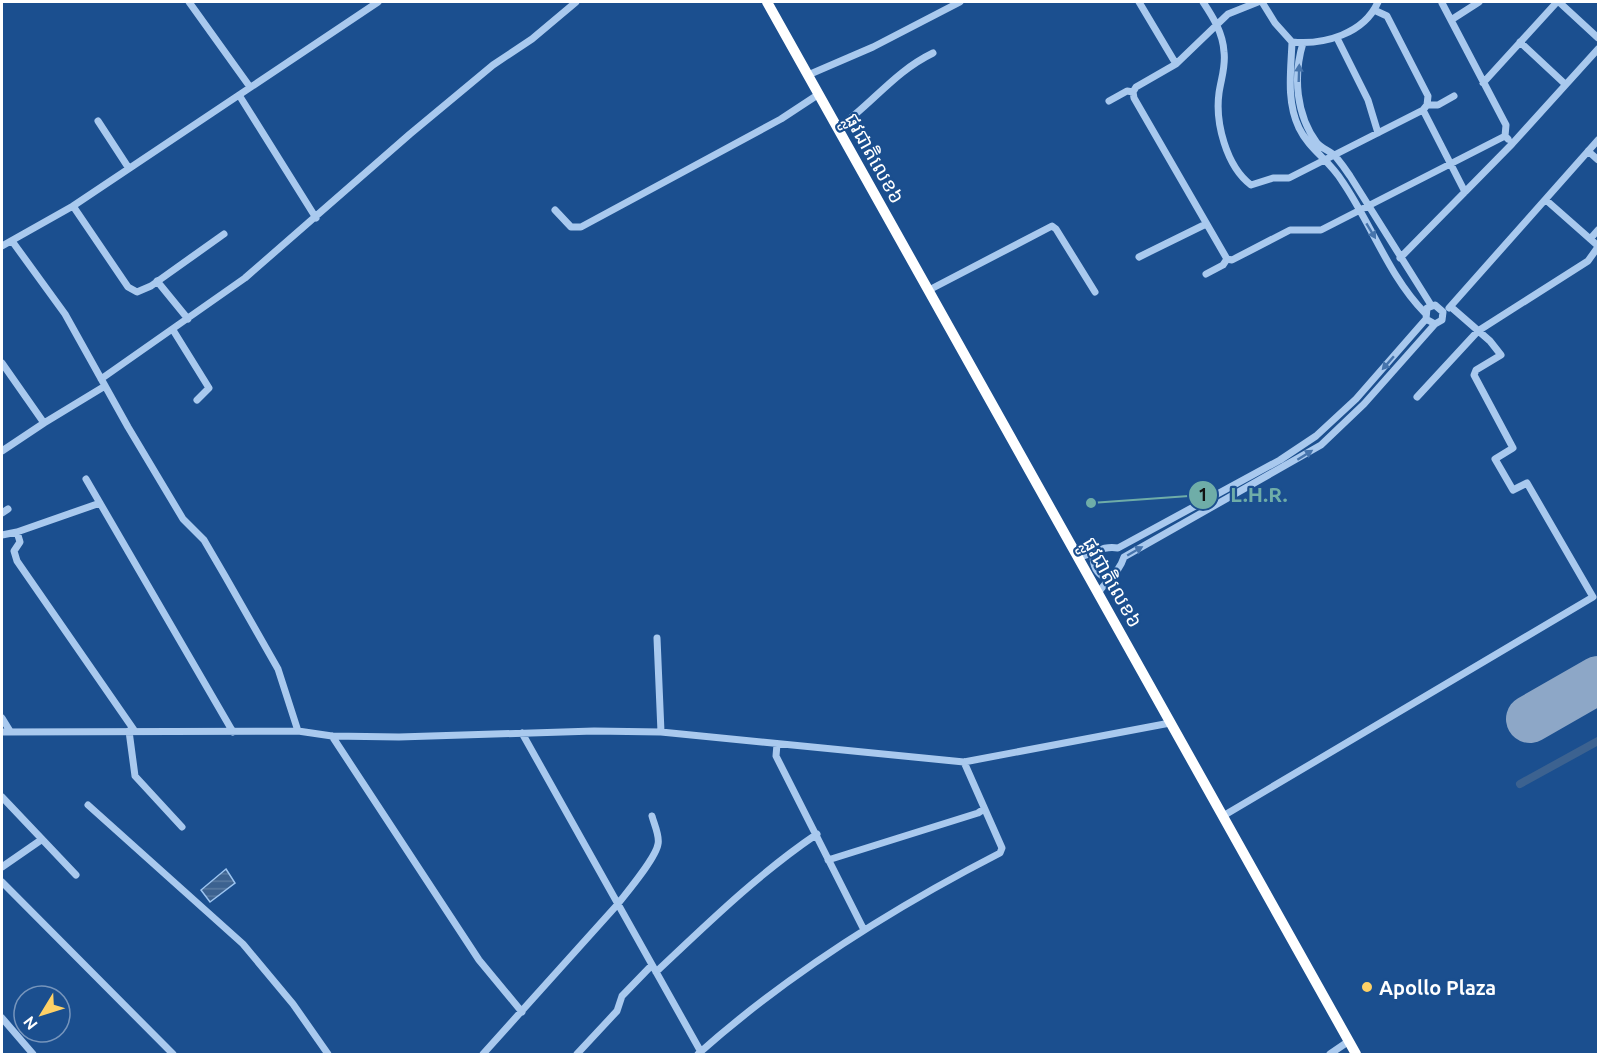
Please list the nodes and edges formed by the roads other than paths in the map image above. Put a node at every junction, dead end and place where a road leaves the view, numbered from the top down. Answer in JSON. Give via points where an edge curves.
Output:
{"nodes":[{"id":1,"x":189,"y":2,"type":"edge"},
{"id":2,"x":378,"y":2,"type":"edge"},
{"id":3,"x":576,"y":2,"type":"edge"},
{"id":4,"x":767,"y":2,"type":"edge"},
{"id":5,"x":960,"y":2,"type":"edge"},
{"id":6,"x":1139,"y":2,"type":"edge"},
{"id":7,"x":1203,"y":2,"type":"edge"},
{"id":8,"x":1260,"y":2,"type":"edge"},
{"id":9,"x":1377,"y":2,"type":"edge"},
{"id":10,"x":1479,"y":2,"type":"edge"},
{"id":11,"x":1558,"y":2,"type":"edge"},
{"id":12,"x":1442,"y":3,"type":"edge"},
{"id":13,"x":1374,"y":10,"type":"junction"},
{"id":14,"x":1451,"y":20,"type":"junction"},
{"id":15,"x":1217,"y":25,"type":"junction"},
{"id":16,"x":1337,"y":38,"type":"junction"},
{"id":17,"x":1599,"y":38,"type":"edge"},
{"id":18,"x":1292,"y":42,"type":"junction"},
{"id":19,"x":1520,"y":42,"type":"junction"},
{"id":20,"x":1303,"y":43,"type":"junction"},
{"id":21,"x":1599,"y":49,"type":"edge"},
{"id":22,"x":933,"y":53,"type":"dead end"},
{"id":23,"x":1176,"y":64,"type":"junction"},
{"id":24,"x":808,"y":75,"type":"junction"},
{"id":25,"x":1484,"y":83,"type":"junction"},
{"id":26,"x":1565,"y":84,"type":"junction"},
{"id":27,"x":250,"y":87,"type":"junction"},
{"id":28,"x":1133,"y":92,"type":"junction"},
{"id":29,"x":239,"y":94,"type":"junction"},
{"id":30,"x":819,"y":94,"type":"junction"},
{"id":31,"x":1454,"y":96,"type":"dead end"},
{"id":32,"x":1109,"y":101,"type":"dead end"},
{"id":33,"x":1425,"y":108,"type":"junction"},
{"id":34,"x":98,"y":121,"type":"dead end"},
{"id":35,"x":838,"y":128,"type":"junction"},
{"id":36,"x":1378,"y":133,"type":"junction"},
{"id":37,"x":1505,"y":136,"type":"junction"},
{"id":38,"x":1599,"y":140,"type":"edge"},
{"id":39,"x":1512,"y":144,"type":"junction"},
{"id":40,"x":1588,"y":152,"type":"junction"},
{"id":41,"x":1335,"y":156,"type":"junction"},
{"id":42,"x":1326,"y":160,"type":"junction"},
{"id":43,"x":1599,"y":160,"type":"edge"},
{"id":44,"x":1450,"y":162,"type":"junction"},
{"id":45,"x":128,"y":167,"type":"junction"},
{"id":46,"x":1465,"y":192,"type":"junction"},
{"id":47,"x":1546,"y":200,"type":"junction"},
{"id":48,"x":1370,"y":205,"type":"junction"},
{"id":49,"x":73,"y":206,"type":"junction"},
{"id":50,"x":555,"y":210,"type":"dead end"},
{"id":51,"x":1359,"y":211,"type":"junction"},
{"id":52,"x":316,"y":218,"type":"junction"},
{"id":53,"x":1206,"y":224,"type":"junction"},
{"id":54,"x":1599,"y":230,"type":"edge"},
{"id":55,"x":224,"y":234,"type":"dead end"},
{"id":56,"x":1590,"y":238,"type":"junction"},
{"id":57,"x":12,"y":240,"type":"junction"},
{"id":58,"x":2,"y":246,"type":"edge"},
{"id":59,"x":1599,"y":246,"type":"edge"},
{"id":60,"x":1139,"y":257,"type":"dead end"},
{"id":61,"x":1400,"y":258,"type":"junction"},
{"id":62,"x":1227,"y":259,"type":"junction"},
{"id":63,"x":1206,"y":274,"type":"dead end"},
{"id":64,"x":158,"y":281,"type":"junction"},
{"id":65,"x":928,"y":290,"type":"junction"},
{"id":66,"x":1095,"y":292,"type":"dead end"},
{"id":67,"x":1431,"y":305,"type":"junction"},
{"id":68,"x":1451,"y":307,"type":"junction"},
{"id":69,"x":1443,"y":312,"type":"junction"},
{"id":70,"x":1425,"y":316,"type":"junction"},
{"id":71,"x":188,"y":319,"type":"junction"},
{"id":72,"x":1435,"y":324,"type":"junction"},
{"id":73,"x":173,"y":330,"type":"junction"},
{"id":74,"x":1478,"y":331,"type":"junction"},
{"id":75,"x":2,"y":363,"type":"edge"},
{"id":76,"x":103,"y":383,"type":"junction"},
{"id":77,"x":1417,"y":397,"type":"dead end"},
{"id":78,"x":197,"y":400,"type":"dead end"},
{"id":79,"x":44,"y":423,"type":"junction"},
{"id":80,"x":1316,"y":436,"type":"junction"},
{"id":81,"x":1321,"y":445,"type":"junction"},
{"id":82,"x":2,"y":451,"type":"edge"},
{"id":83,"x":86,"y":479,"type":"dead end"},
{"id":84,"x":100,"y":503,"type":"junction"},
{"id":85,"x":17,"y":532,"type":"junction"},
{"id":86,"x":2,"y":535,"type":"edge"},
{"id":87,"x":1093,"y":554,"type":"junction"},
{"id":88,"x":1079,"y":557,"type":"junction"},
{"id":89,"x":1107,"y":579,"type":"junction"},
{"id":90,"x":1098,"y":593,"type":"junction"},
{"id":91,"x":657,"y":638,"type":"dead end"},
{"id":92,"x":2,"y":718,"type":"edge"},
{"id":93,"x":1170,"y":723,"type":"junction"},
{"id":94,"x":10,"y":731,"type":"junction"},
{"id":95,"x":132,"y":731,"type":"junction"},
{"id":96,"x":298,"y":731,"type":"junction"},
{"id":97,"x":2,"y":732,"type":"edge"},
{"id":98,"x":233,"y":732,"type":"junction"},
{"id":99,"x":661,"y":732,"type":"junction"},
{"id":100,"x":522,"y":733,"type":"junction"},
{"id":101,"x":332,"y":735,"type":"junction"},
{"id":102,"x":777,"y":744,"type":"junction"},
{"id":103,"x":964,"y":762,"type":"junction"},
{"id":104,"x":2,"y":797,"type":"edge"},
{"id":105,"x":88,"y":804,"type":"dead end"},
{"id":106,"x":984,"y":808,"type":"junction"},
{"id":107,"x":652,"y":816,"type":"dead end"},
{"id":108,"x":1223,"y":816,"type":"junction"},
{"id":109,"x":182,"y":827,"type":"dead end"},
{"id":110,"x":817,"y":834,"type":"junction"},
{"id":111,"x":41,"y":840,"type":"junction"},
{"id":112,"x":828,"y":860,"type":"junction"},
{"id":113,"x":2,"y":867,"type":"edge"},
{"id":114,"x":76,"y":875,"type":"dead end"},
{"id":115,"x":2,"y":882,"type":"edge"},
{"id":116,"x":617,"y":905,"type":"junction"},
{"id":117,"x":863,"y":928,"type":"junction"},
{"id":118,"x":654,"y":969,"type":"junction"},
{"id":119,"x":522,"y":1012,"type":"junction"},
{"id":120,"x":2,"y":1018,"type":"edge"},
{"id":121,"x":1349,"y":1041,"type":"junction"},
{"id":122,"x":699,"y":1053,"type":"edge"},
{"id":123,"x":33,"y":1054,"type":"edge"},
{"id":124,"x":173,"y":1054,"type":"edge"},
{"id":125,"x":328,"y":1054,"type":"edge"},
{"id":126,"x":483,"y":1054,"type":"edge"},
{"id":127,"x":577,"y":1054,"type":"edge"},
{"id":128,"x":1330,"y":1054,"type":"edge"},
{"id":129,"x":1356,"y":1054,"type":"edge"}],
"edges":[{"from":1,"to":27,"type":"street"},
{"from":2,"to":27,"type":"street"},
{"from":3,"to":52,"type":"street","via":[[418,127]]},
{"from":4,"to":24,"type":"highway","name":"ផ្លូវជាតិលេខ៦"},
{"from":5,"to":24,"type":"street"},
{"from":6,"to":23,"type":"street"},
{"from":7,"to":15,"type":"street"},
{"from":8,"to":15,"type":"street","via":[[1228,14]]},
{"from":8,"to":18,"type":"street"},
{"from":9,"to":13,"type":"street"},
{"from":10,"to":14,"type":"street"},
{"from":11,"to":17,"type":"street"},
{"from":11,"to":19,"type":"street"},
{"from":12,"to":14,"type":"street"},
{"from":13,"to":16,"type":"street","via":[[1358,26]]},
{"from":13,"to":33,"type":"street","via":[[1387,16],[1428,96]]},
{"from":14,"to":25,"type":"street"},
{"from":15,"to":23,"type":"street"},
{"from":15,"to":42,"type":"street","via":[[1224,50],[1219,95],[1222,134],[1243,179],[1251,185],[1273,177],[1289,178]]},
{"from":16,"to":20,"type":"street"},
{"from":16,"to":36,"type":"street","via":[[1368,100]]},
{"from":18,"to":20,"type":"street"},
{"from":18,"to":42,"type":"street","via":[[1291,99],[1298,127],[1314,151]]},
{"from":19,"to":25,"type":"street"},
{"from":19,"to":26,"type":"street"},
{"from":41,"to":20,"type":"street","one_way":true,"via":[[1319,145],[1305,124],[1298,97]]},
{"from":21,"to":26,"type":"street"},
{"from":22,"to":35,"type":"street","via":[[902,70],[867,107]]},
{"from":23,"to":28,"type":"street"},
{"from":24,"to":30,"type":"highway","name":"ផ្លូវជាតិលេខ៦"},
{"from":25,"to":37,"type":"street","via":[[1506,125]]},
{"from":26,"to":39,"type":"street"},
{"from":27,"to":29,"type":"street"},
{"from":28,"to":32,"type":"street","via":[[1127,91]]},
{"from":28,"to":53,"type":"street"},
{"from":29,"to":45,"type":"street"},
{"from":29,"to":52,"type":"street"},
{"from":30,"to":35,"type":"highway","name":"ផ្លូវជាតិលេខ៦"},
{"from":30,"to":50,"type":"street","via":[[781,119],[581,227],[571,227]]},
{"from":31,"to":33,"type":"street"},
{"from":33,"to":36,"type":"street"},
{"from":33,"to":44,"type":"street"},
{"from":34,"to":45,"type":"street"},
{"from":35,"to":65,"type":"highway","name":"ផ្លូវជាតិលេខ៦"},
{"from":36,"to":41,"type":"street"},
{"from":37,"to":39,"type":"street"},
{"from":37,"to":44,"type":"street"},
{"from":38,"to":40,"type":"street"},
{"from":39,"to":46,"type":"street"},
{"from":40,"to":43,"type":"street"},
{"from":40,"to":47,"type":"street"},
{"from":41,"to":42,"type":"street"},
{"from":41,"to":48,"type":"street"},
{"from":42,"to":51,"type":"street"},
{"from":44,"to":46,"type":"street"},
{"from":44,"to":48,"type":"street"},
{"from":45,"to":49,"type":"street"},
{"from":46,"to":61,"type":"street"},
{"from":47,"to":56,"type":"street"},
{"from":47,"to":68,"type":"street"},
{"from":48,"to":51,"type":"street"},
{"from":48,"to":61,"type":"street"},
{"from":49,"to":57,"type":"street"},
{"from":49,"to":64,"type":"street","via":[[128,287],[137,292]]},
{"from":51,"to":62,"type":"street","via":[[1321,230],[1290,230]]},
{"from":51,"to":70,"type":"street","one_way":true},
{"from":52,"to":71,"type":"street","via":[[245,278]]},
{"from":53,"to":60,"type":"street"},
{"from":53,"to":62,"type":"street"},
{"from":54,"to":56,"type":"street"},
{"from":55,"to":64,"type":"street"},
{"from":56,"to":59,"type":"street"},
{"from":57,"to":58,"type":"street"},
{"from":57,"to":76,"type":"street","via":[[65,314]]},
{"from":59,"to":74,"type":"street","via":[[1588,261]]},
{"from":61,"to":67,"type":"street"},
{"from":62,"to":63,"type":"street"},
{"from":64,"to":71,"type":"street"},
{"from":65,"to":66,"type":"street","via":[[1052,226]]},
{"from":65,"to":88,"type":"highway","name":"ផ្លូវជាតិលេខ៦"},
{"from":67,"to":69,"type":"street","via":[[1439,306]]},
{"from":67,"to":70,"type":"street"},
{"from":68,"to":69,"type":"street"},
{"from":68,"to":74,"type":"street"},
{"from":69,"to":72,"type":"street","via":[[1442,320]]},
{"from":70,"to":72,"type":"street"},
{"from":70,"to":80,"type":"street","one_way":true,"via":[[1356,399]]},
{"from":71,"to":73,"type":"street"},
{"from":72,"to":81,"type":"street","via":[[1364,404]]},
{"from":73,"to":76,"type":"street"},
{"from":73,"to":78,"type":"street","via":[[209,388]]},
{"from":74,"to":77,"type":"street"},
{"from":74,"to":108,"type":"street","via":[[1501,355],[1474,375],[1513,448],[1494,459],[1514,490],[1527,483],[1593,597]]},
{"from":75,"to":79,"type":"street"},
{"from":76,"to":79,"type":"street"},
{"from":76,"to":96,"type":"street","via":[[183,519],[204,540],[278,669]]},
{"from":79,"to":82,"type":"street"},
{"from":80,"to":81,"type":"street"},
{"from":80,"to":87,"type":"street","via":[[1134,540],[1118,548],[1101,548]]},
{"from":89,"to":81,"type":"street","one_way":true,"via":[[1121,567],[1124,557]]},
{"from":83,"to":84,"type":"street"},
{"from":84,"to":85,"type":"street"},
{"from":84,"to":98,"type":"street"},
{"from":85,"to":86,"type":"street"},
{"from":85,"to":95,"type":"street","via":[[17,561]]},
{"from":87,"to":88,"type":"street"},
{"from":87,"to":89,"type":"street","via":[[1093,565]]},
{"from":88,"to":90,"type":"highway","name":"ផ្លូវជាតិលេខ៦"},
{"from":89,"to":90,"type":"street"},
{"from":90,"to":93,"type":"highway","name":"ផ្លូវជាតិលេខ៦"},
{"from":91,"to":99,"type":"street"},
{"from":92,"to":94,"type":"street"},
{"from":93,"to":103,"type":"street"},
{"from":93,"to":108,"type":"highway","name":"ផ្លូវជាតិលេខ៦"},
{"from":94,"to":95,"type":"street"},
{"from":94,"to":97,"type":"street"},
{"from":95,"to":98,"type":"street"},
{"from":95,"to":109,"type":"street","via":[[135,776]]},
{"from":96,"to":98,"type":"street"},
{"from":96,"to":101,"type":"street"},
{"from":99,"to":100,"type":"street"},
{"from":99,"to":102,"type":"street"},
{"from":100,"to":101,"type":"street"},
{"from":100,"to":116,"type":"street"},
{"from":101,"to":119,"type":"street","via":[[479,960]]},
{"from":102,"to":103,"type":"street"},
{"from":102,"to":110,"type":"street","via":[[776,756]]},
{"from":103,"to":106,"type":"street"},
{"from":104,"to":111,"type":"street"},
{"from":105,"to":125,"type":"street","via":[[243,944]]},
{"from":106,"to":112,"type":"street"},
{"from":106,"to":117,"type":"street","via":[[1002,848],[1000,853]]},
{"from":107,"to":116,"type":"street","via":[[658,847]]},
{"from":108,"to":121,"type":"highway","name":"ផ្លូវជាតិលេខ៦"},
{"from":110,"to":112,"type":"street"},
{"from":110,"to":118,"type":"street","via":[[789,853]]},
{"from":111,"to":113,"type":"street"},
{"from":111,"to":114,"type":"street"},
{"from":112,"to":117,"type":"street"},
{"from":115,"to":124,"type":"street"},
{"from":116,"to":118,"type":"street"},
{"from":116,"to":119,"type":"street"},
{"from":117,"to":122,"type":"street","via":[[776,989]]},
{"from":118,"to":122,"type":"street"},
{"from":118,"to":127,"type":"street","via":[[622,996],[617,1011]]},
{"from":119,"to":126,"type":"street"},
{"from":120,"to":123,"type":"street"},
{"from":121,"to":128,"type":"street"},
{"from":121,"to":129,"type":"highway","name":"ផ្លូវជាតិលេខ៦"}]}
